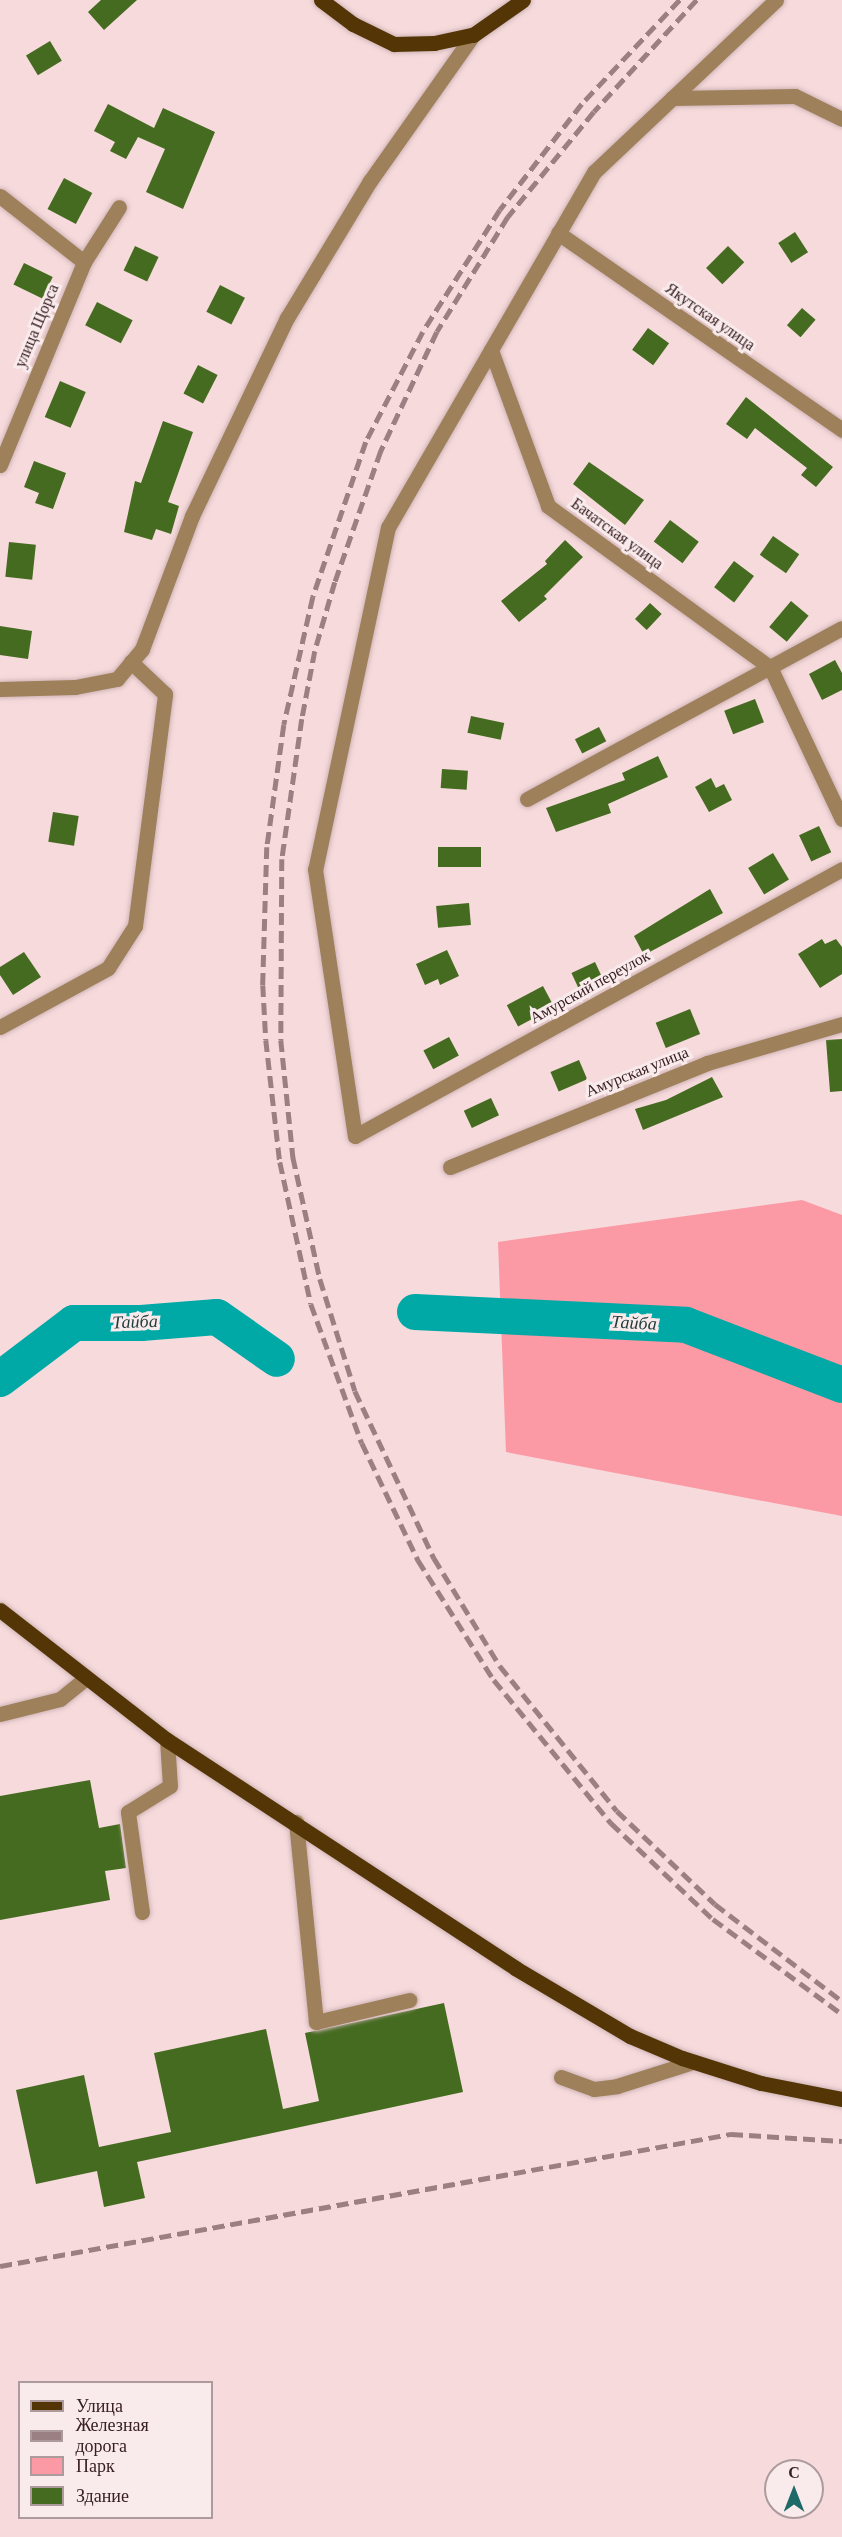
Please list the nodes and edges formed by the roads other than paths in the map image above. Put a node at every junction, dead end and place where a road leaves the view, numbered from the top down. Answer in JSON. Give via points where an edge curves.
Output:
{"nodes":[{"id":1,"x":321,"y":0,"type":"edge"},
{"id":2,"x":523,"y":0,"type":"edge"},
{"id":3,"x":776,"y":0,"type":"edge"},
{"id":4,"x":473,"y":35,"type":"junction"},
{"id":5,"x":672,"y":98,"type":"junction"},
{"id":6,"x":842,"y":119,"type":"edge"},
{"id":7,"x":0,"y":196,"type":"edge"},
{"id":8,"x":119,"y":207,"type":"dead end"},
{"id":9,"x":558,"y":233,"type":"junction"},
{"id":10,"x":84,"y":262,"type":"junction"},
{"id":11,"x":491,"y":350,"type":"junction"},
{"id":12,"x":842,"y":430,"type":"edge"},
{"id":13,"x":0,"y":465,"type":"edge"},
{"id":14,"x":842,"y":628,"type":"edge"},
{"id":15,"x":131,"y":662,"type":"junction"},
{"id":16,"x":770,"y":667,"type":"junction"},
{"id":17,"x":0,"y":688,"type":"edge"},
{"id":18,"x":527,"y":799,"type":"dead end"},
{"id":19,"x":842,"y":819,"type":"edge"},
{"id":20,"x":842,"y":869,"type":"edge"},
{"id":21,"x":842,"y":1024,"type":"edge"},
{"id":22,"x":0,"y":1027,"type":"edge"},
{"id":23,"x":450,"y":1167,"type":"dead end"},
{"id":24,"x":0,"y":1610,"type":"edge"},
{"id":25,"x":85,"y":1679,"type":"junction"},
{"id":26,"x":0,"y":1714,"type":"edge"},
{"id":27,"x":167,"y":1740,"type":"junction"},
{"id":28,"x":296,"y":1822,"type":"junction"},
{"id":29,"x":142,"y":1912,"type":"dead end"},
{"id":30,"x":409,"y":2000,"type":"dead end"},
{"id":31,"x":693,"y":2062,"type":"junction"},
{"id":32,"x":561,"y":2077,"type":"dead end"},
{"id":33,"x":842,"y":2099,"type":"edge"}],
"edges":[{"from":1,"to":4,"type":"main road","via":[[353,24],[394,44]]},
{"from":2,"to":4,"type":"main road"},
{"from":3,"to":5,"type":"street"},
{"from":4,"to":15,"type":"street","via":[[370,181],[287,318],[192,516],[142,649]]},
{"from":5,"to":6,"type":"street","via":[[795,96]]},
{"from":5,"to":9,"type":"street","via":[[594,172]]},
{"from":7,"to":10,"type":"street"},
{"from":8,"to":10,"type":"street","name":"улица Щорса"},
{"from":9,"to":11,"type":"street"},
{"from":9,"to":12,"type":"street","name":"Якутская улица"},
{"from":10,"to":13,"type":"street","name":"улица Щорса"},
{"from":11,"to":16,"type":"street","name":"Бачатская улица","via":[[548,506]]},
{"from":11,"to":20,"type":"street","name":"Амурский переулок","via":[[388,527],[315,869],[355,1136]]},
{"from":14,"to":16,"type":"street"},
{"from":15,"to":17,"type":"street","via":[[117,679],[75,687]]},
{"from":15,"to":22,"type":"street","via":[[165,693],[135,926],[108,968]]},
{"from":16,"to":18,"type":"street"},
{"from":16,"to":19,"type":"street","name":"Бачатская улица"},
{"from":21,"to":23,"type":"street","name":"Амурская улица","via":[[707,1063]]},
{"from":24,"to":25,"type":"main road"},
{"from":25,"to":26,"type":"street","via":[[60,1700]]},
{"from":25,"to":27,"type":"main road"},
{"from":27,"to":28,"type":"main road"},
{"from":27,"to":29,"type":"street","via":[[170,1786],[128,1812]]},
{"from":28,"to":30,"type":"street","via":[[316,2022]]},
{"from":28,"to":31,"type":"main road","via":[[514,1968],[630,2036]]},
{"from":31,"to":32,"type":"street","via":[[617,2086],[594,2089]]},
{"from":31,"to":33,"type":"main road","via":[[761,2084]]}]}
